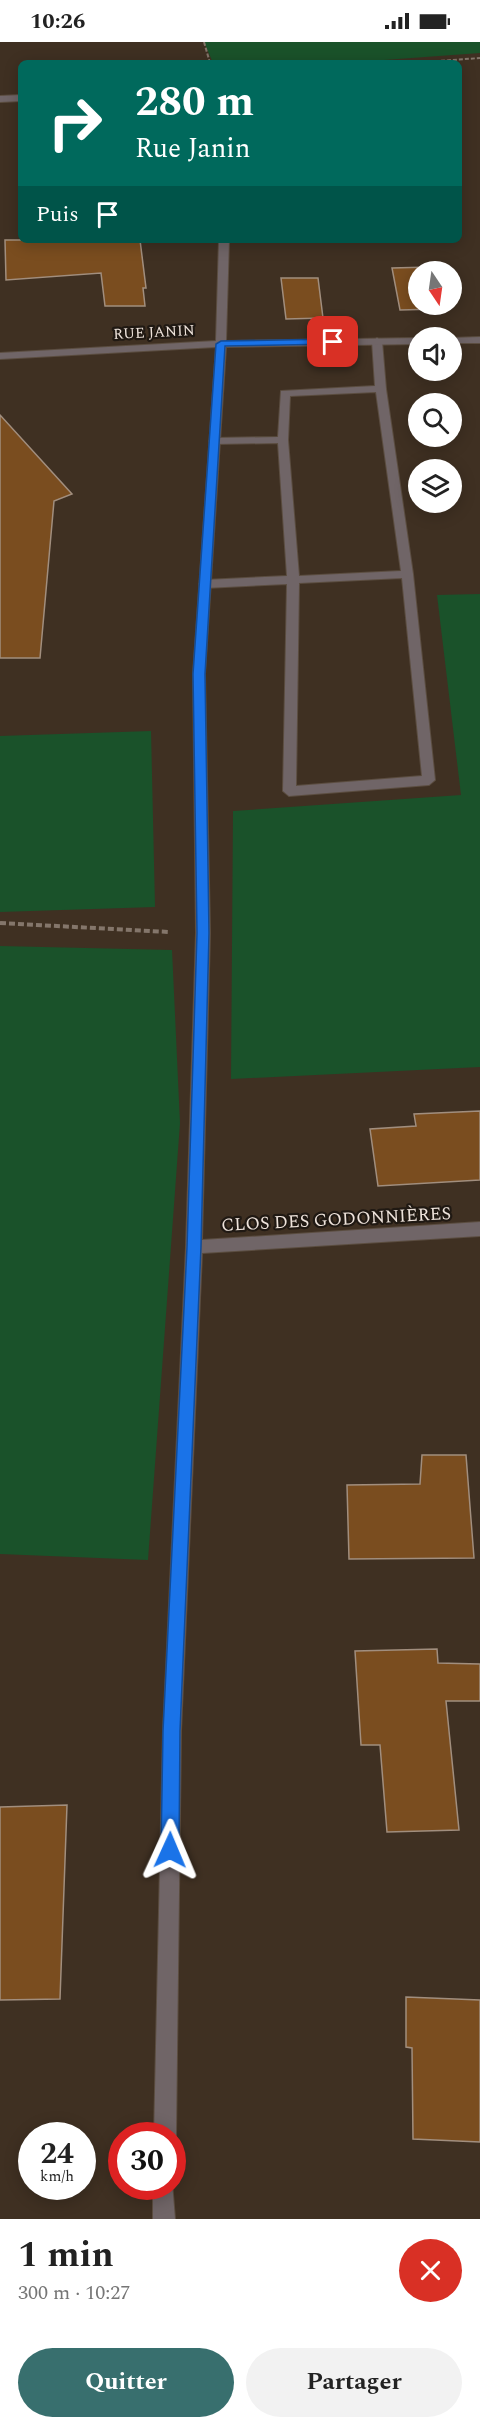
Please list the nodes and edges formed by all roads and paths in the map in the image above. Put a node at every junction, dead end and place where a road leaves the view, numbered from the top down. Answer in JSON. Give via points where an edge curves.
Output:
{"nodes":[{"id":1,"x":204,"y":42,"type":"edge"},
{"id":2,"x":480,"y":58,"type":"edge"},
{"id":3,"x":209,"y":60,"type":"edge"},
{"id":4,"x":452,"y":60,"type":"edge"},
{"id":5,"x":18,"y":98,"type":"edge"},
{"id":6,"x":0,"y":99,"type":"edge"},
{"id":7,"x":224,"y":243,"type":"edge"},
{"id":8,"x":408,"y":340,"type":"edge"},
{"id":9,"x":462,"y":340,"type":"edge"},
{"id":10,"x":480,"y":340,"type":"edge"},
{"id":11,"x":378,"y":341,"type":"junction"},
{"id":12,"x":221,"y":344,"type":"junction"},
{"id":13,"x":0,"y":356,"type":"edge"},
{"id":14,"x":381,"y":389,"type":"junction"},
{"id":15,"x":284,"y":440,"type":"junction"},
{"id":16,"x":214,"y":441,"type":"junction"},
{"id":17,"x":407,"y":574,"type":"junction"},
{"id":18,"x":293,"y":580,"type":"junction"},
{"id":19,"x":205,"y":584,"type":"junction"},
{"id":20,"x":0,"y":923,"type":"edge"},
{"id":21,"x":203,"y":933,"type":"junction"},
{"id":22,"x":480,"y":1229,"type":"edge"},
{"id":23,"x":194,"y":1247,"type":"junction"},
{"id":24,"x":165,"y":2122,"type":"edge"},
{"id":25,"x":164,"y":2200,"type":"edge"},
{"id":26,"x":164,"y":2219,"type":"edge"}],
"edges":[{"from":1,"to":3,"type":"path"},
{"from":2,"to":4,"type":"path"},
{"from":5,"to":6,"type":"street"},
{"from":7,"to":12,"type":"street"},
{"from":8,"to":11,"type":"street","name":"RUE JANIN"},
{"from":9,"to":10,"type":"street"},
{"from":11,"to":12,"type":"street","name":"RUE JANIN"},
{"from":11,"to":14,"type":"street"},
{"from":12,"to":13,"type":"street","name":"RUE JANIN"},
{"from":12,"to":16,"type":"street"},
{"from":14,"to":15,"type":"street","via":[[285,393]]},
{"from":14,"to":17,"type":"street"},
{"from":15,"to":16,"type":"street"},
{"from":15,"to":18,"type":"street"},
{"from":16,"to":19,"type":"street"},
{"from":17,"to":18,"type":"street"},
{"from":17,"to":18,"type":"street","via":[[429,780],[289,791]]},
{"from":18,"to":19,"type":"street"},
{"from":19,"to":21,"type":"street","via":[[199,674]]},
{"from":20,"to":21,"type":"path"},
{"from":21,"to":23,"type":"street"},
{"from":22,"to":23,"type":"street","name":"CLOS DES GODONNIÈRES"},
{"from":23,"to":24,"type":"street","via":[[172,1731]]},
{"from":25,"to":26,"type":"street"}]}
